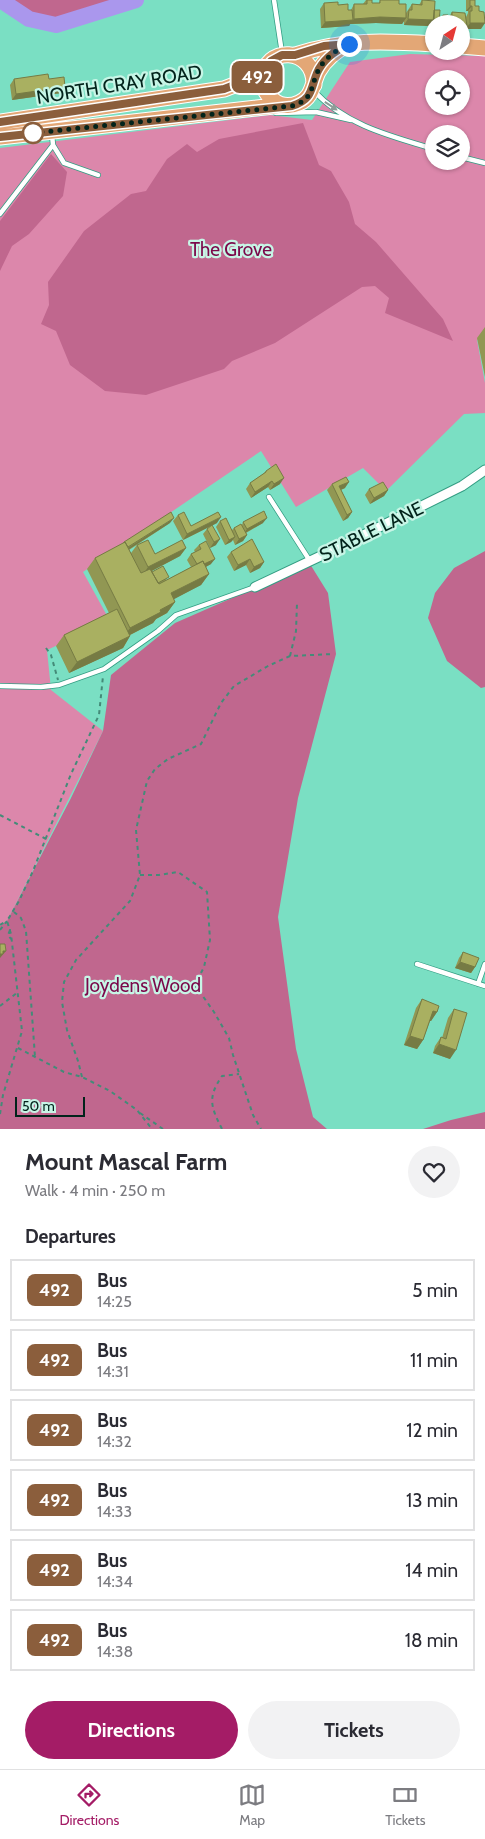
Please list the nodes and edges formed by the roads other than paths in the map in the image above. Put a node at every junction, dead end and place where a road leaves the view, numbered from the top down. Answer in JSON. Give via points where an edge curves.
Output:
{"nodes":[{"id":1,"x":274,"y":0,"type":"edge"},
{"id":2,"x":425,"y":43,"type":"edge"},
{"id":3,"x":349,"y":44,"type":"junction"},
{"id":4,"x":470,"y":47,"type":"edge"},
{"id":5,"x":485,"y":48,"type":"edge"},
{"id":6,"x":289,"y":55,"type":"junction"},
{"id":7,"x":267,"y":66,"type":"junction"},
{"id":8,"x":313,"y":87,"type":"junction"},
{"id":9,"x":277,"y":109,"type":"junction"},
{"id":10,"x":227,"y":112,"type":"junction"},
{"id":11,"x":262,"y":113,"type":"dead end"},
{"id":12,"x":351,"y":120,"type":"junction"},
{"id":13,"x":0,"y":122,"type":"edge"},
{"id":14,"x":0,"y":137,"type":"edge"},
{"id":15,"x":52,"y":138,"type":"junction"},
{"id":16,"x":425,"y":146,"type":"edge"},
{"id":17,"x":470,"y":159,"type":"edge"},
{"id":18,"x":485,"y":163,"type":"edge"},
{"id":19,"x":98,"y":175,"type":"dead end"},
{"id":20,"x":0,"y":214,"type":"edge"},
{"id":21,"x":485,"y":470,"type":"edge"},
{"id":22,"x":269,"y":497,"type":"dead end"},
{"id":23,"x":310,"y":561,"type":"junction"},
{"id":24,"x":255,"y":587,"type":"joint"},
{"id":25,"x":0,"y":686,"type":"edge"},
{"id":26,"x":418,"y":964,"type":"dead end"},
{"id":27,"x":485,"y":964,"type":"edge"},
{"id":28,"x":478,"y":984,"type":"junction"},
{"id":29,"x":485,"y":986,"type":"edge"}],
"edges":[{"from":1,"to":6,"type":"lane"},
{"from":2,"to":3,"type":"main road"},
{"from":3,"to":6,"type":"main road","via":[[324,46]]},
{"from":3,"to":8,"type":"main road","via":[[335,51],[326,61],[317,73]]},
{"from":4,"to":5,"type":"main road"},
{"from":6,"to":7,"type":"main road","via":[[271,61]]},
{"from":6,"to":8,"type":"main road","via":[[308,63]]},
{"from":7,"to":9,"type":"main road","via":[[265,90]]},
{"from":7,"to":13,"type":"main road","name":"NORTH CRAY ROAD","via":[[258,76],[224,89]]},
{"from":8,"to":9,"type":"main road","via":[[300,103]]},
{"from":8,"to":12,"type":"lane","one_way":true},
{"from":9,"to":10,"type":"main road","name":"NORTH CRAY ROAD"},
{"from":9,"to":12,"type":"lane","via":[[316,112]]},
{"from":10,"to":11,"type":"lane"},
{"from":10,"to":15,"type":"main road","name":"NORTH CRAY ROAD"},
{"from":12,"to":16,"type":"lane"},
{"from":14,"to":15,"type":"main road","name":"NORTH CRAY ROAD"},
{"from":15,"to":19,"type":"lane","via":[[64,163]]},
{"from":15,"to":20,"type":"lane"},
{"from":17,"to":18,"type":"lane"},
{"from":21,"to":23,"type":"street","name":"STABLE LANE","via":[[462,486]]},
{"from":22,"to":23,"type":"lane"},
{"from":23,"to":24,"type":"street","name":"STABLE LANE"},
{"from":24,"to":25,"type":"lane","via":[[176,616],[104,670],[59,685]]},
{"from":26,"to":28,"type":"lane"},
{"from":27,"to":28,"type":"lane"},
{"from":28,"to":29,"type":"lane"}]}
